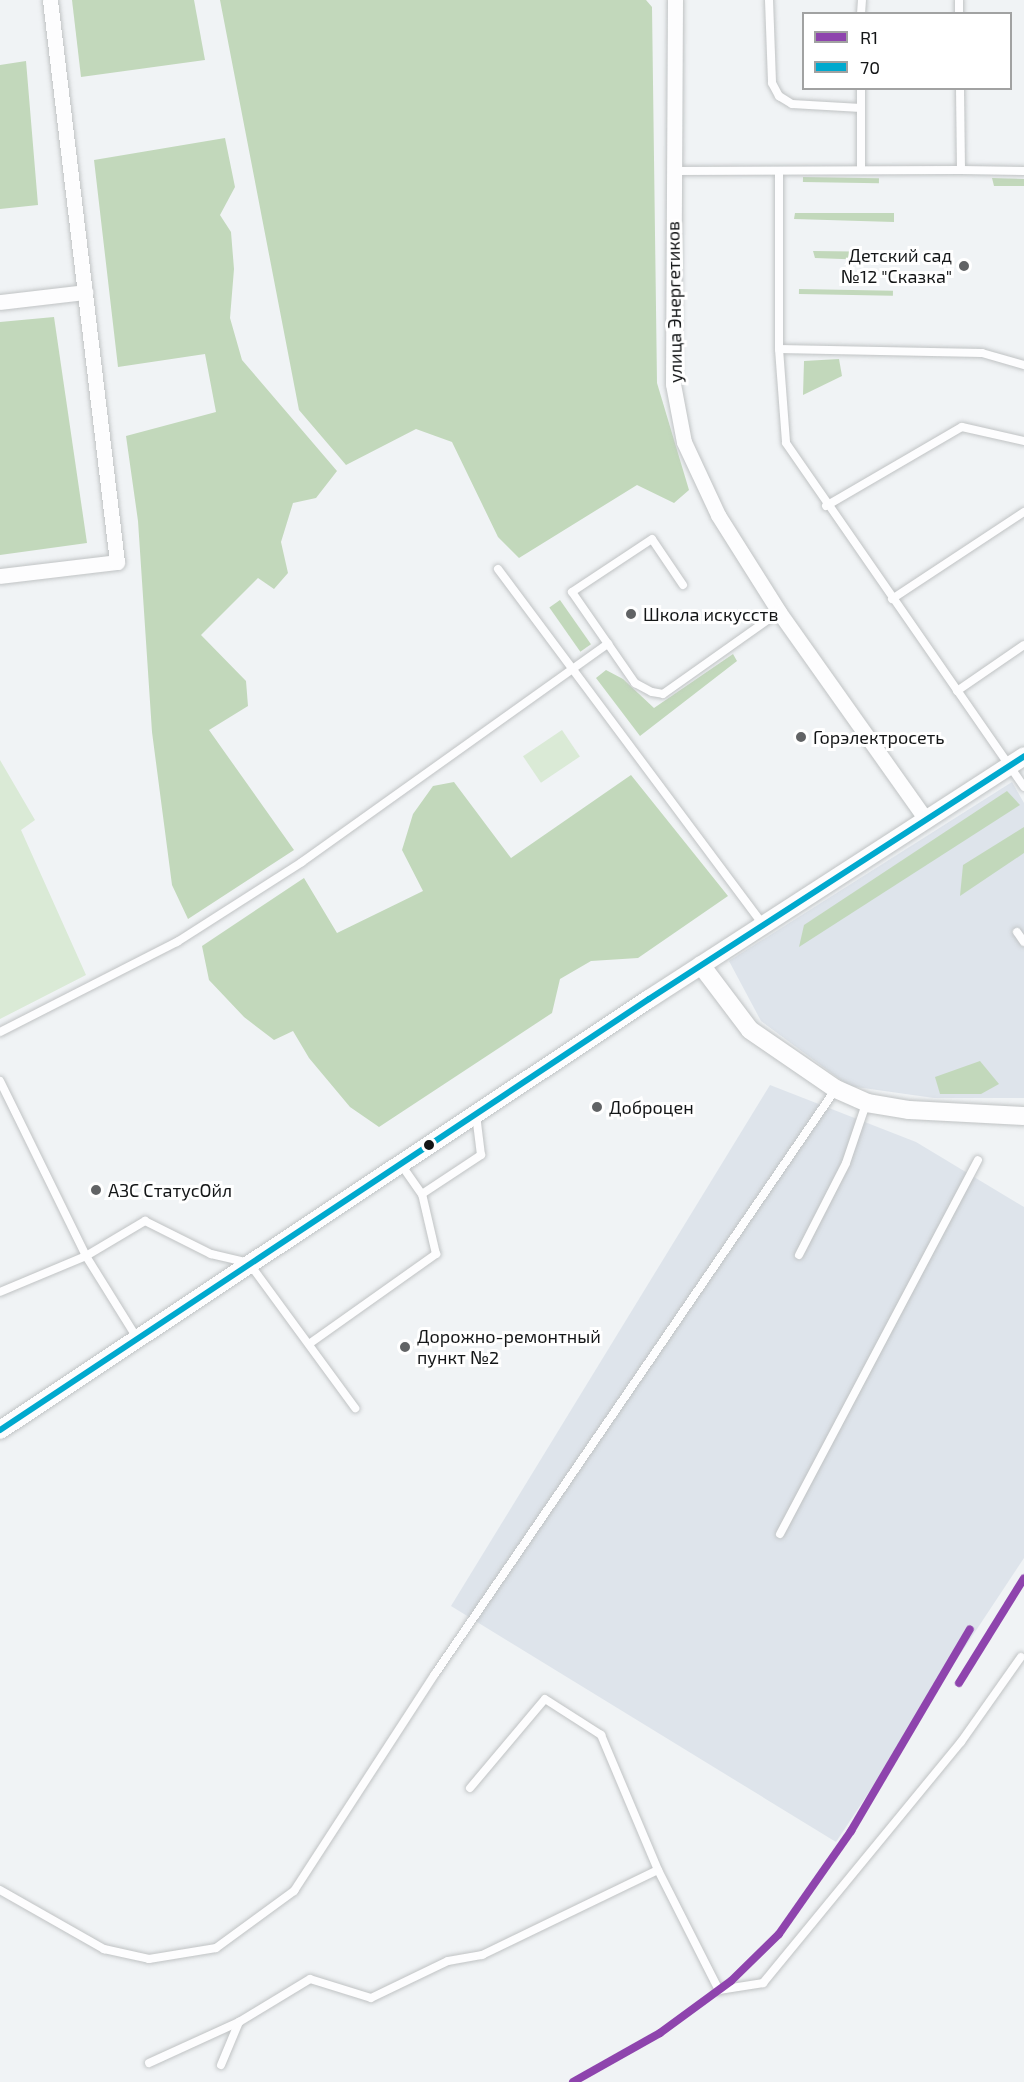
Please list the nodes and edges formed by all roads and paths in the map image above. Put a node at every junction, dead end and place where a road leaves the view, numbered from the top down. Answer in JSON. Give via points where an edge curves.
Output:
{"nodes":[{"id":1,"x":50,"y":0,"type":"edge"},
{"id":2,"x":675,"y":0,"type":"edge"},
{"id":3,"x":769,"y":0,"type":"edge"},
{"id":4,"x":861,"y":90,"type":"edge"},
{"id":5,"x":960,"y":90,"type":"edge"},
{"id":6,"x":861,"y":108,"type":"junction"},
{"id":7,"x":861,"y":169,"type":"junction"},
{"id":8,"x":961,"y":170,"type":"junction"},
{"id":9,"x":673,"y":171,"type":"junction"},
{"id":10,"x":779,"y":171,"type":"junction"},
{"id":11,"x":1024,"y":171,"type":"edge"},
{"id":12,"x":85,"y":292,"type":"junction"},
{"id":13,"x":0,"y":302,"type":"edge"},
{"id":14,"x":779,"y":349,"type":"junction"},
{"id":15,"x":1024,"y":365,"type":"edge"},
{"id":16,"x":1024,"y":441,"type":"edge"},
{"id":17,"x":826,"y":506,"type":"junction"},
{"id":18,"x":1024,"y":512,"type":"edge"},
{"id":19,"x":498,"y":569,"type":"dead end"},
{"id":20,"x":0,"y":576,"type":"edge"},
{"id":21,"x":683,"y":585,"type":"dead end"},
{"id":22,"x":892,"y":599,"type":"junction"},
{"id":23,"x":779,"y":612,"type":"junction"},
{"id":24,"x":608,"y":644,"type":"junction"},
{"id":25,"x":1024,"y":645,"type":"edge"},
{"id":26,"x":574,"y":672,"type":"junction"},
{"id":27,"x":957,"y":691,"type":"junction"},
{"id":28,"x":1017,"y":761,"type":"edge"},
{"id":29,"x":1024,"y":787,"type":"edge"},
{"id":30,"x":926,"y":820,"type":"junction"},
{"id":31,"x":764,"y":926,"type":"junction"},
{"id":32,"x":1017,"y":932,"type":"dead end"},
{"id":33,"x":1024,"y":942,"type":"edge"},
{"id":34,"x":701,"y":965,"type":"junction"},
{"id":35,"x":0,"y":1032,"type":"edge"},
{"id":36,"x":0,"y":1081,"type":"edge"},
{"id":37,"x":836,"y":1089,"type":"junction"},
{"id":38,"x":867,"y":1103,"type":"junction"},
{"id":39,"x":476,"y":1115,"type":"junction"},
{"id":40,"x":1024,"y":1116,"type":"edge"},
{"id":41,"x":978,"y":1160,"type":"dead end"},
{"id":42,"x":400,"y":1163,"type":"junction"},
{"id":43,"x":422,"y":1194,"type":"junction"},
{"id":44,"x":799,"y":1255,"type":"dead end"},
{"id":45,"x":86,"y":1256,"type":"junction"},
{"id":46,"x":249,"y":1263,"type":"junction"},
{"id":47,"x":0,"y":1292,"type":"edge"},
{"id":48,"x":136,"y":1338,"type":"junction"},
{"id":49,"x":309,"y":1344,"type":"junction"},
{"id":50,"x":355,"y":1408,"type":"dead end"},
{"id":51,"x":0,"y":1430,"type":"edge"},
{"id":52,"x":780,"y":1534,"type":"dead end"},
{"id":53,"x":1021,"y":1657,"type":"dead end"},
{"id":54,"x":470,"y":1788,"type":"dead end"},
{"id":55,"x":658,"y":1870,"type":"junction"},
{"id":56,"x":0,"y":1890,"type":"edge"},
{"id":57,"x":238,"y":2022,"type":"junction"},
{"id":58,"x":149,"y":2063,"type":"dead end"},
{"id":59,"x":221,"y":2065,"type":"dead end"}],
"edges":[{"from":1,"to":12,"type":"street"},
{"from":2,"to":9,"type":"street","name":"улица Энергетиков"},
{"from":3,"to":6,"type":"lane","via":[[772,82],[779,96],[792,104]]},
{"from":4,"to":6,"type":"lane"},
{"from":5,"to":8,"type":"lane"},
{"from":6,"to":7,"type":"lane"},
{"from":7,"to":8,"type":"lane"},
{"from":7,"to":10,"type":"lane"},
{"from":8,"to":11,"type":"lane"},
{"from":9,"to":10,"type":"lane"},
{"from":9,"to":23,"type":"street","name":"улица Энергетиков","via":[[673,384],[684,442],[718,515]]},
{"from":10,"to":14,"type":"lane"},
{"from":12,"to":13,"type":"street"},
{"from":12,"to":20,"type":"street","via":[[117,562]]},
{"from":14,"to":15,"type":"lane","via":[[982,353]]},
{"from":14,"to":17,"type":"lane","via":[[786,443]]},
{"from":16,"to":17,"type":"lane","via":[[962,427]]},
{"from":17,"to":22,"type":"lane"},
{"from":18,"to":22,"type":"lane"},
{"from":19,"to":26,"type":"lane"},
{"from":21,"to":24,"type":"lane","via":[[652,539],[572,592]]},
{"from":22,"to":27,"type":"lane"},
{"from":23,"to":24,"type":"lane","via":[[663,694],[635,683]]},
{"from":23,"to":30,"type":"street","name":"улица Энергетиков"},
{"from":24,"to":26,"type":"lane"},
{"from":25,"to":27,"type":"lane"},
{"from":26,"to":31,"type":"lane"},
{"from":26,"to":35,"type":"lane","via":[[302,862],[177,942]]},
{"from":27,"to":28,"type":"lane"},
{"from":28,"to":29,"type":"lane"},
{"from":28,"to":30,"type":"street"},
{"from":30,"to":31,"type":"street"},
{"from":31,"to":34,"type":"street"},
{"from":32,"to":33,"type":"lane"},
{"from":34,"to":37,"type":"street","via":[[750,1030]]},
{"from":34,"to":39,"type":"street"},
{"from":36,"to":45,"type":"lane"},
{"from":37,"to":38,"type":"street"},
{"from":37,"to":56,"type":"lane","via":[[435,1674],[294,1891],[216,1948],[149,1959],[104,1949]]},
{"from":38,"to":40,"type":"street","via":[[909,1110]]},
{"from":38,"to":44,"type":"lane","via":[[846,1163]]},
{"from":39,"to":42,"type":"street"},
{"from":39,"to":43,"type":"lane","via":[[480,1155]]},
{"from":41,"to":52,"type":"lane"},
{"from":42,"to":43,"type":"lane"},
{"from":42,"to":46,"type":"street"},
{"from":43,"to":49,"type":"lane","via":[[436,1254]]},
{"from":45,"to":46,"type":"lane","via":[[145,1221],[211,1254]]},
{"from":45,"to":47,"type":"lane"},
{"from":45,"to":48,"type":"lane"},
{"from":46,"to":48,"type":"street"},
{"from":46,"to":49,"type":"lane"},
{"from":48,"to":51,"type":"street"},
{"from":49,"to":50,"type":"lane"},
{"from":53,"to":55,"type":"lane","via":[[961,1742],[763,1983],[719,1990]]},
{"from":54,"to":55,"type":"lane","via":[[545,1699],[601,1735]]},
{"from":55,"to":57,"type":"lane","via":[[482,1955],[448,1961],[371,1998],[310,1979]]},
{"from":57,"to":58,"type":"lane"},
{"from":57,"to":59,"type":"lane"}]}
